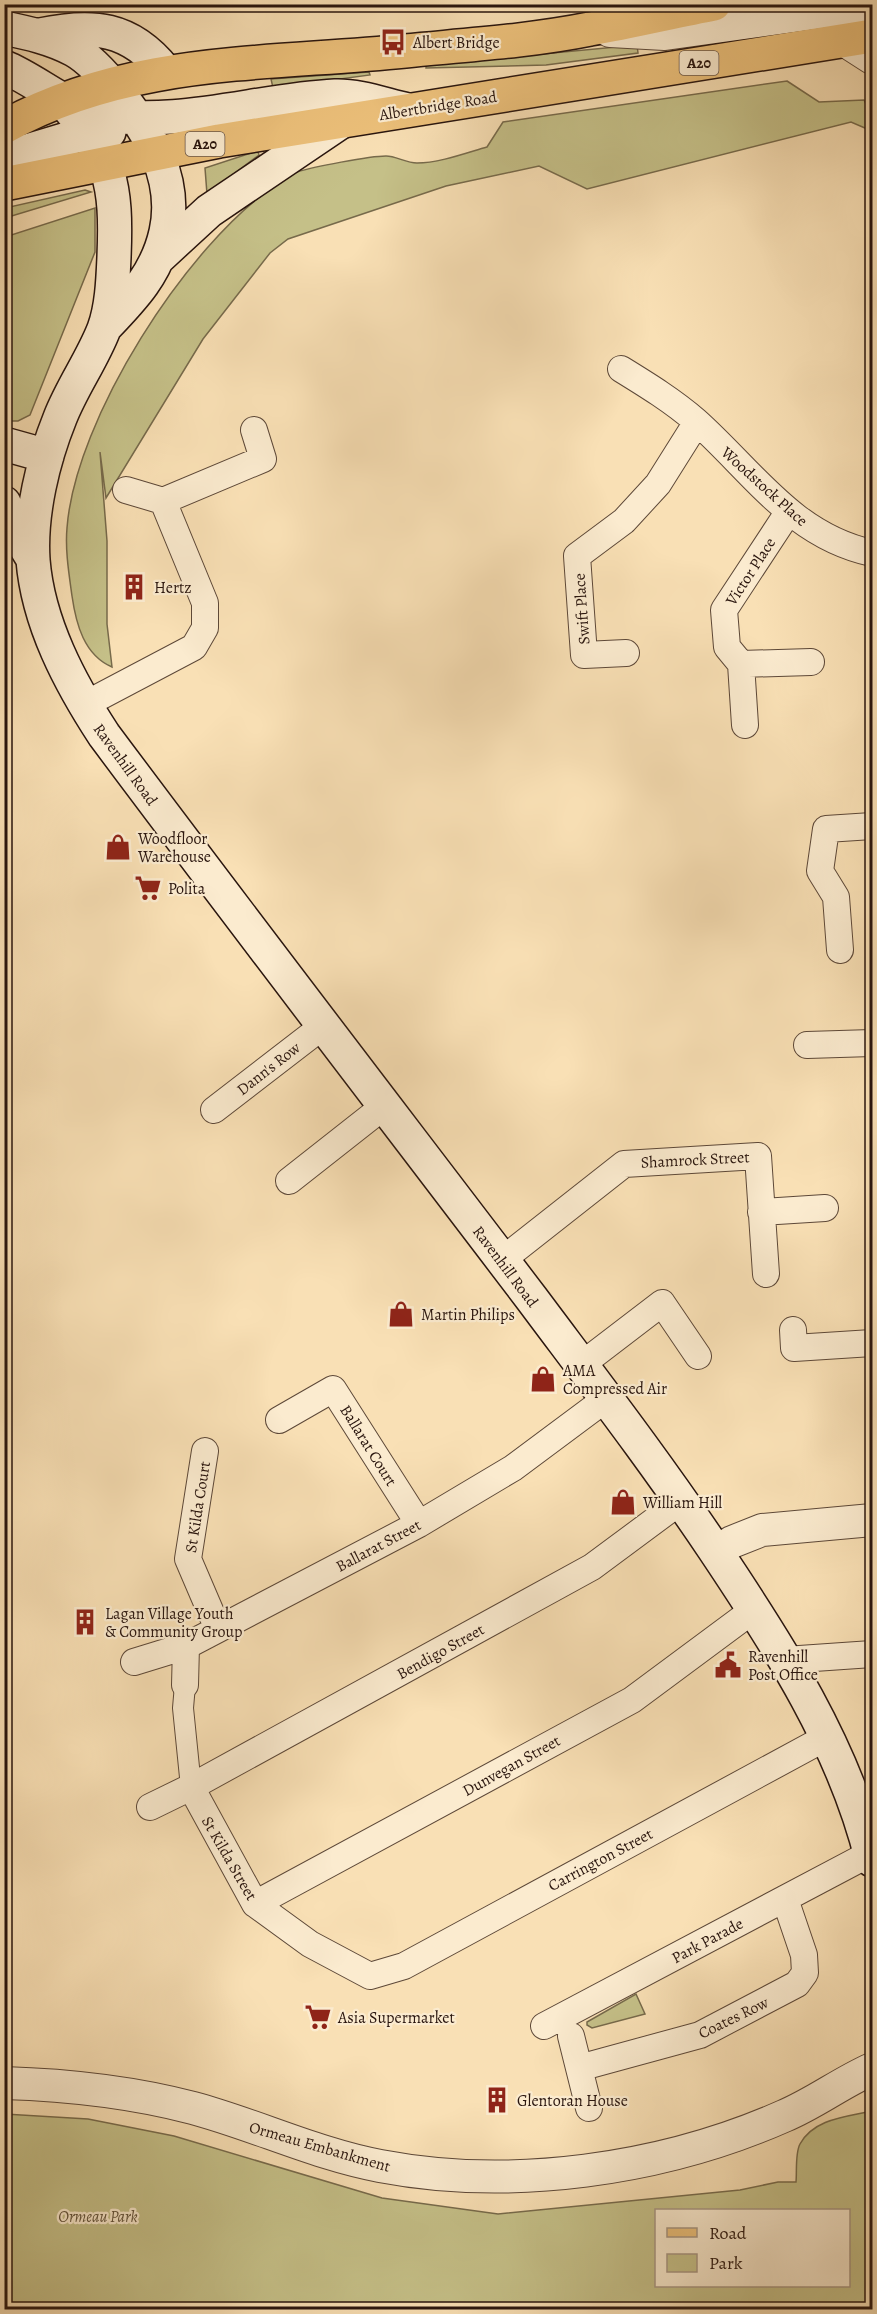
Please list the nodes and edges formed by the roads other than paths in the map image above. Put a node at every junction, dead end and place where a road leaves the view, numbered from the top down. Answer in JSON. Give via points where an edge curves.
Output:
{"nodes":[{"id":1,"x":714,"y":4,"type":"edge"},
{"id":2,"x":873,"y":5,"type":"edge"},
{"id":3,"x":4,"y":28,"type":"edge"},
{"id":4,"x":588,"y":30,"type":"junction"},
{"id":5,"x":38,"y":35,"type":"junction"},
{"id":6,"x":859,"y":38,"type":"edge"},
{"id":7,"x":873,"y":58,"type":"edge"},
{"id":8,"x":4,"y":67,"type":"edge"},
{"id":9,"x":165,"y":71,"type":"junction"},
{"id":10,"x":111,"y":84,"type":"junction"},
{"id":11,"x":62,"y":100,"type":"junction"},
{"id":12,"x":409,"y":110,"type":"junction"},
{"id":13,"x":139,"y":118,"type":"junction"},
{"id":14,"x":342,"y":121,"type":"junction"},
{"id":15,"x":4,"y":128,"type":"edge"},
{"id":16,"x":90,"y":132,"type":"junction"},
{"id":17,"x":158,"y":154,"type":"junction"},
{"id":18,"x":4,"y":158,"type":"edge"},
{"id":19,"x":106,"y":165,"type":"junction"},
{"id":20,"x":4,"y":184,"type":"edge"},
{"id":21,"x":158,"y":258,"type":"junction"},
{"id":22,"x":105,"y":327,"type":"junction"},
{"id":23,"x":621,"y":369,"type":"dead end"},
{"id":24,"x":697,"y":422,"type":"junction"},
{"id":25,"x":254,"y":430,"type":"dead end"},
{"id":26,"x":4,"y":444,"type":"edge"},
{"id":27,"x":46,"y":456,"type":"junction"},
{"id":28,"x":126,"y":490,"type":"dead end"},
{"id":29,"x":163,"y":501,"type":"junction"},
{"id":30,"x":4,"y":503,"type":"edge"},
{"id":31,"x":789,"y":512,"type":"junction"},
{"id":32,"x":873,"y":553,"type":"edge"},
{"id":33,"x":33,"y":559,"type":"junction"},
{"id":34,"x":626,"y":653,"type":"dead end"},
{"id":35,"x":811,"y":662,"type":"dead end"},
{"id":36,"x":741,"y":664,"type":"junction"},
{"id":37,"x":84,"y":705,"type":"junction"},
{"id":38,"x":745,"y":725,"type":"dead end"},
{"id":39,"x":873,"y":826,"type":"edge"},
{"id":40,"x":840,"y":950,"type":"dead end"},
{"id":41,"x":322,"y":1026,"type":"junction"},
{"id":42,"x":873,"y":1043,"type":"edge"},
{"id":43,"x":807,"y":1045,"type":"dead end"},
{"id":44,"x":383,"y":1107,"type":"junction"},
{"id":45,"x":214,"y":1110,"type":"dead end"},
{"id":46,"x":289,"y":1181,"type":"dead end"},
{"id":47,"x":825,"y":1208,"type":"dead end"},
{"id":48,"x":762,"y":1212,"type":"junction"},
{"id":49,"x":502,"y":1260,"type":"junction"},
{"id":50,"x":766,"y":1275,"type":"dead end"},
{"id":51,"x":793,"y":1330,"type":"dead end"},
{"id":52,"x":873,"y":1343,"type":"edge"},
{"id":53,"x":699,"y":1356,"type":"dead end"},
{"id":54,"x":581,"y":1365,"type":"junction"},
{"id":55,"x":607,"y":1398,"type":"junction"},
{"id":56,"x":279,"y":1420,"type":"dead end"},
{"id":57,"x":205,"y":1451,"type":"dead end"},
{"id":58,"x":681,"y":1501,"type":"junction"},
{"id":59,"x":873,"y":1520,"type":"edge"},
{"id":60,"x":419,"y":1524,"type":"junction"},
{"id":61,"x":716,"y":1552,"type":"junction"},
{"id":62,"x":756,"y":1608,"type":"junction"},
{"id":63,"x":218,"y":1629,"type":"junction"},
{"id":64,"x":186,"y":1646,"type":"junction"},
{"id":65,"x":873,"y":1654,"type":"edge"},
{"id":66,"x":785,"y":1660,"type":"junction"},
{"id":67,"x":134,"y":1662,"type":"dead end"},
{"id":68,"x":184,"y":1685,"type":"joint"},
{"id":69,"x":827,"y":1737,"type":"junction"},
{"id":70,"x":190,"y":1788,"type":"junction"},
{"id":71,"x":865,"y":1803,"type":"edge"},
{"id":72,"x":150,"y":1807,"type":"dead end"},
{"id":73,"x":872,"y":1857,"type":"edge"},
{"id":74,"x":785,"y":1899,"type":"junction"},
{"id":75,"x":255,"y":1904,"type":"junction"},
{"id":76,"x":370,"y":1976,"type":"joint"},
{"id":77,"x":544,"y":2026,"type":"dead end"},
{"id":78,"x":571,"y":2036,"type":"dead end"},
{"id":79,"x":579,"y":2068,"type":"junction"},
{"id":80,"x":873,"y":2069,"type":"edge"},
{"id":81,"x":4,"y":2083,"type":"edge"},
{"id":82,"x":829,"y":2092,"type":"junction"},
{"id":83,"x":873,"y":2092,"type":"edge"},
{"id":84,"x":588,"y":2108,"type":"dead end"}],
"edges":[{"from":1,"to":4,"type":"main road"},
{"from":2,"to":4,"type":"street","via":[[665,34]]},
{"from":3,"to":5,"type":"main road"},
{"from":4,"to":9,"type":"main road","via":[[404,51]]},
{"from":5,"to":9,"type":"main road","via":[[68,29],[123,35],[148,51]]},
{"from":5,"to":10,"type":"main road","name":"Ravenhill Road","via":[[74,50]]},
{"from":6,"to":7,"type":"street"},
{"from":6,"to":12,"type":"main road","name":"Albertbridge Road","number":"A20"},
{"from":8,"to":11,"type":"main road","via":[[29,77]]},
{"from":9,"to":10,"type":"main road"},
{"from":10,"to":11,"type":"main road"},
{"from":10,"to":13,"type":"main road","name":"Ravenhill Road"},
{"from":11,"to":13,"type":"main road","via":[[96,114]]},
{"from":11,"to":15,"type":"main road"},
{"from":11,"to":16,"type":"main road","name":"Ravenhill Road"},
{"from":12,"to":13,"type":"main road","via":[[338,96],[189,116]]},
{"from":12,"to":14,"type":"main road","name":"Albertbridge Road","number":"A20"},
{"from":13,"to":17,"type":"main road","name":"Ravenhill Road"},
{"from":14,"to":17,"type":"main road","name":"Albertbridge Road","number":"A20"},
{"from":14,"to":21,"type":"main road","via":[[209,211]]},
{"from":16,"to":17,"type":"main road","via":[[105,130]]},
{"from":16,"to":18,"type":"main road"},
{"from":16,"to":19,"type":"main road","name":"Ravenhill Road"},
{"from":17,"to":19,"type":"main road","name":"Albertbridge Road","number":"A20"},
{"from":17,"to":21,"type":"main road","name":"Ravenhill Road","via":[[169,208]]},
{"from":19,"to":20,"type":"main road","name":"Albertbridge Road","number":"A20"},
{"from":19,"to":22,"type":"main road","name":"Ravenhill Road","via":[[116,219]]},
{"from":21,"to":22,"type":"main road","name":"Ravenhill Road","via":[[140,292]]},
{"from":22,"to":27,"type":"main road","name":"Ravenhill Road","via":[[60,417]]},
{"from":23,"to":24,"type":"street","name":"Woodstock Place"},
{"from":24,"to":31,"type":"street","name":"Woodstock Place"},
{"from":24,"to":34,"type":"street","name":"Swift Place","via":[[658,484],[624,521],[577,556],[584,655]]},
{"from":25,"to":29,"type":"street","via":[[263,459]]},
{"from":26,"to":27,"type":"main road"},
{"from":27,"to":33,"type":"main road","name":"Ravenhill Road","via":[[37,503]]},
{"from":28,"to":29,"type":"street"},
{"from":29,"to":37,"type":"street","name":"Ravenhill Road","via":[[205,603],[205,628],[194,647]]},
{"from":30,"to":33,"type":"main road"},
{"from":31,"to":32,"type":"street","name":"Woodstock Place","via":[[845,547]]},
{"from":31,"to":36,"type":"street","name":"Victor Place","via":[[724,610],[727,647]]},
{"from":33,"to":37,"type":"main road","name":"Ravenhill Road","via":[[50,629]]},
{"from":35,"to":36,"type":"street"},
{"from":36,"to":38,"type":"street","name":"Victor Place"},
{"from":37,"to":41,"type":"main road","name":"Ravenhill Road"},
{"from":39,"to":40,"type":"street","via":[[826,829],[820,871],[836,897]]},
{"from":41,"to":44,"type":"main road","name":"Ravenhill Road"},
{"from":41,"to":45,"type":"street","name":"Dann's Row"},
{"from":42,"to":43,"type":"street"},
{"from":44,"to":46,"type":"street"},
{"from":44,"to":49,"type":"main road","name":"Ravenhill Road"},
{"from":47,"to":48,"type":"street"},
{"from":48,"to":49,"type":"street","name":"Shamrock Street","via":[[758,1155],[624,1164]]},
{"from":48,"to":50,"type":"street","name":"Shamrock Street"},
{"from":49,"to":54,"type":"main road","name":"Ravenhill Road"},
{"from":51,"to":52,"type":"street","via":[[794,1347]]},
{"from":53,"to":54,"type":"street","via":[[662,1303]]},
{"from":54,"to":55,"type":"main road","name":"Ravenhill Road"},
{"from":55,"to":58,"type":"main road","name":"Ravenhill Road"},
{"from":55,"to":60,"type":"street","name":"Ballarat Street","via":[[513,1468]]},
{"from":56,"to":60,"type":"street","name":"Ballarat Court","via":[[333,1389]]},
{"from":57,"to":63,"type":"street","name":"St Kilda Court","via":[[188,1559]]},
{"from":58,"to":61,"type":"main road","name":"Ravenhill Road"},
{"from":58,"to":70,"type":"street","name":"Bendigo Street","via":[[592,1567]]},
{"from":59,"to":61,"type":"street","via":[[762,1530]]},
{"from":60,"to":63,"type":"street","name":"Ballarat Street"},
{"from":61,"to":62,"type":"main road","name":"Ravenhill Road"},
{"from":62,"to":66,"type":"main road","name":"Ravenhill Road"},
{"from":62,"to":75,"type":"street","name":"Dunvegan Street","via":[[632,1700]]},
{"from":63,"to":64,"type":"street","name":"Ballarat Street"},
{"from":64,"to":67,"type":"street","name":"Ballarat Street"},
{"from":64,"to":68,"type":"street"},
{"from":65,"to":66,"type":"street"},
{"from":66,"to":69,"type":"main road","name":"Ravenhill Road"},
{"from":68,"to":70,"type":"street"},
{"from":69,"to":71,"type":"main road","name":"Ravenhill Road"},
{"from":69,"to":76,"type":"street","name":"Carrington Street","via":[[404,1966]]},
{"from":70,"to":72,"type":"street","name":"Bendigo Street"},
{"from":70,"to":75,"type":"street","name":"St Kilda Street"},
{"from":71,"to":73,"type":"main road","name":"Ravenhill Road"},
{"from":73,"to":74,"type":"street","name":"Park Parade"},
{"from":74,"to":77,"type":"street","name":"Park Parade"},
{"from":74,"to":79,"type":"street","name":"Coates Row","via":[[804,1955],[805,1973],[797,1984],[700,2035]]},
{"from":75,"to":76,"type":"street","name":"St Kilda Street","via":[[310,1944]]},
{"from":78,"to":79,"type":"street"},
{"from":79,"to":84,"type":"street"},
{"from":80,"to":82,"type":"street","name":"Ormeau Embankment"},
{"from":81,"to":82,"type":"street","name":"Ormeau Embankment","via":[[148,2097],[379,2166],[494,2178],[566,2172],[645,2159],[723,2139],[785,2116]]},
{"from":82,"to":83,"type":"street"}]}
